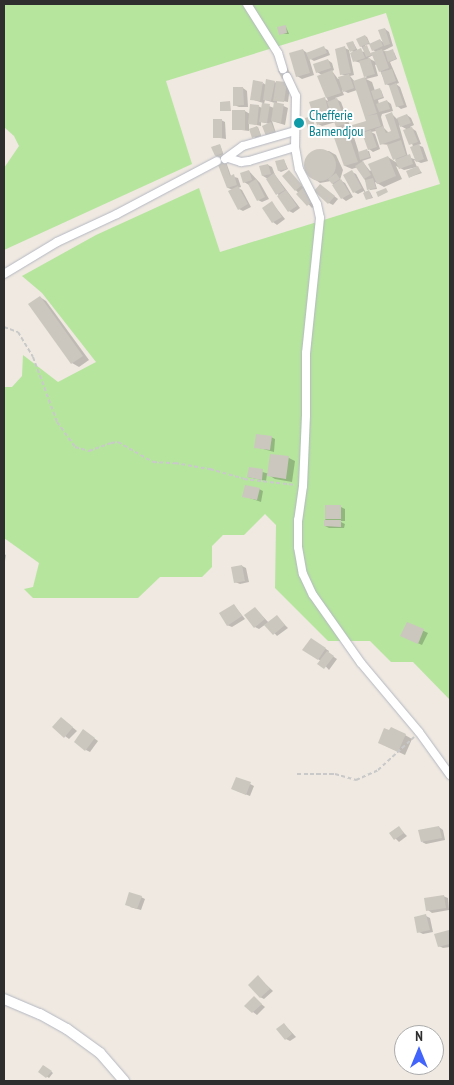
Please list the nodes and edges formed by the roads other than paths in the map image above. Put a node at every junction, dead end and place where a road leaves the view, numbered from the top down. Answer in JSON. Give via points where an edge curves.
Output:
{"nodes":[{"id":1,"x":247,"y":4,"type":"edge"},
{"id":2,"x":283,"y":69,"type":"dead end"},
{"id":3,"x":287,"y":77,"type":"dead end"},
{"id":4,"x":296,"y":132,"type":"junction"},
{"id":5,"x":294,"y":147,"type":"junction"},
{"id":6,"x":223,"y":159,"type":"junction"},
{"id":7,"x":4,"y":274,"type":"edge"},
{"id":8,"x":450,"y":775,"type":"edge"},
{"id":9,"x":4,"y":999,"type":"edge"},
{"id":10,"x":124,"y":1081,"type":"edge"}],
"edges":[{"from":1,"to":2,"type":"street","via":[[278,53]]},
{"from":3,"to":4,"type":"street","via":[[296,96]]},
{"from":4,"to":5,"type":"street"},
{"from":4,"to":6,"type":"street","via":[[243,146]]},
{"from":5,"to":6,"type":"street","via":[[248,161]]},
{"from":5,"to":8,"type":"street","via":[[302,178],[317,204],[320,218],[306,353],[303,486],[298,520],[303,574],[313,595],[361,663]]},
{"from":6,"to":7,"type":"street","via":[[57,242]]},
{"from":9,"to":10,"type":"main road","via":[[67,1029],[100,1053]]}]}
